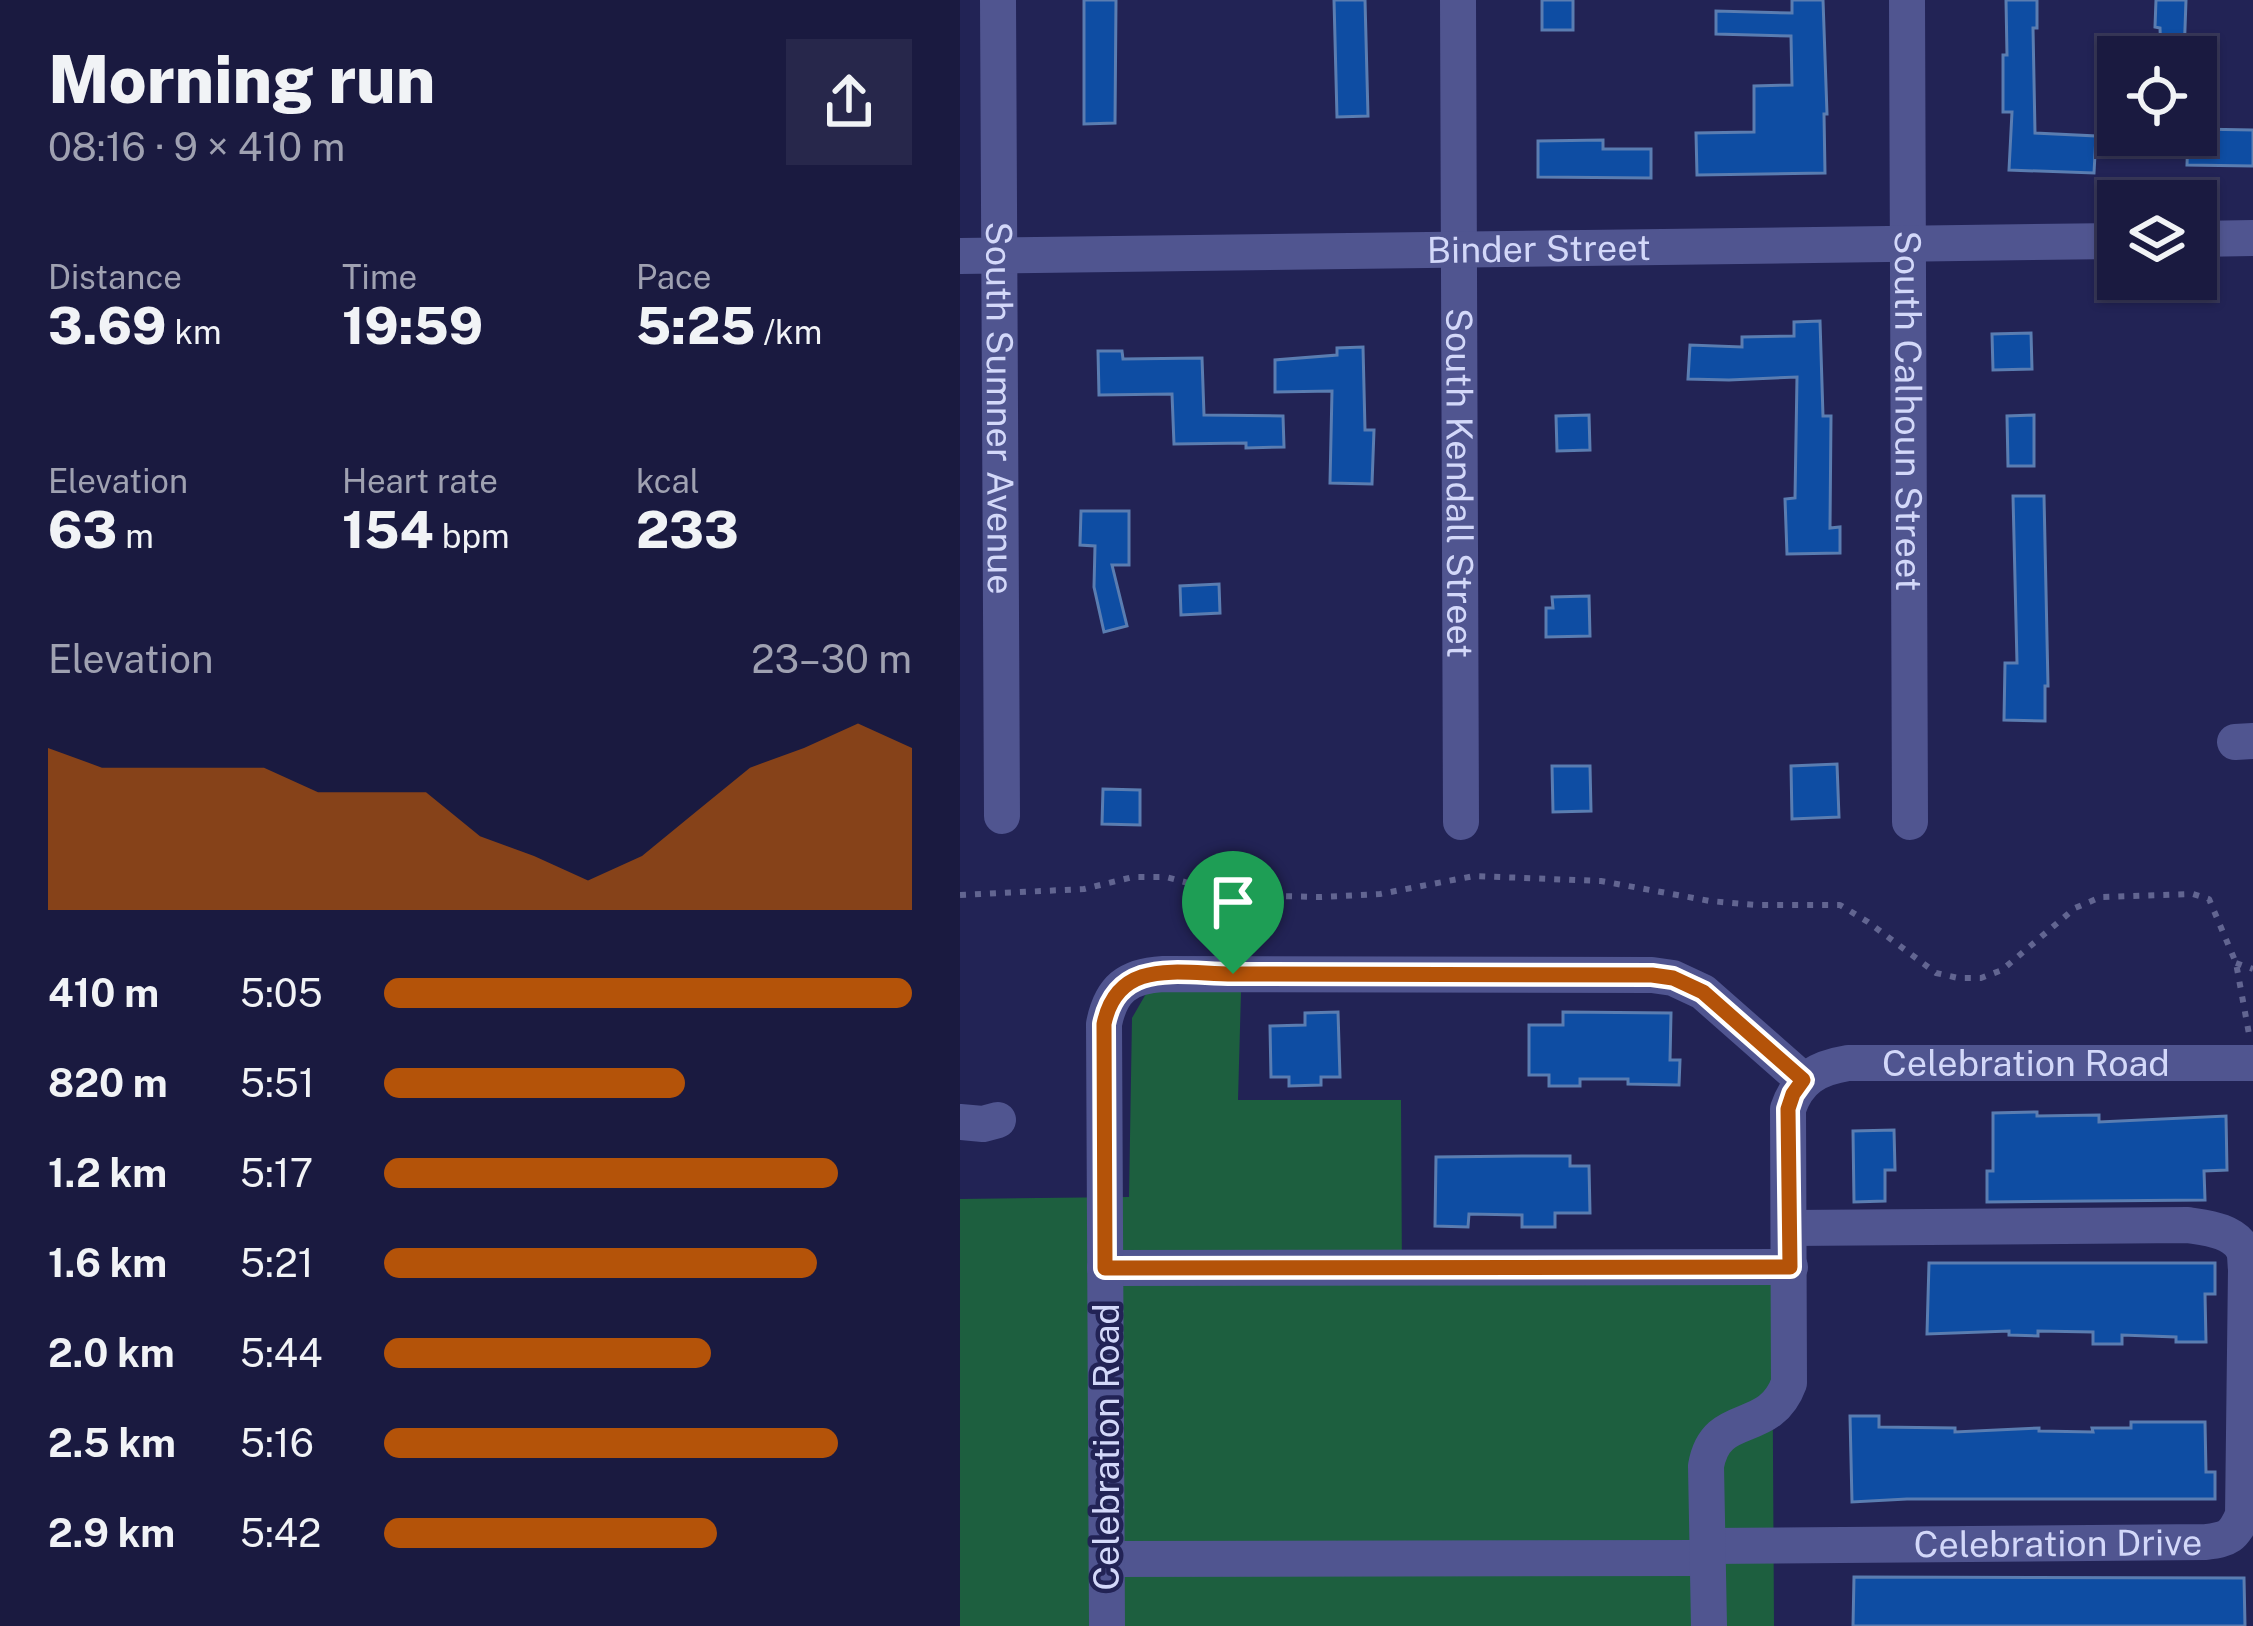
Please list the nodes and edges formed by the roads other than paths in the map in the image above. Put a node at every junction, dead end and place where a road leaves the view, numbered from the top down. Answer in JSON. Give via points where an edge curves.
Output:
{"nodes":[{"id":1,"x":998,"y":0,"type":"edge"},
{"id":2,"x":1458,"y":0,"type":"edge"},
{"id":3,"x":1906,"y":0,"type":"edge"},
{"id":4,"x":2253,"y":238,"type":"edge"},
{"id":5,"x":2217,"y":239,"type":"edge"},
{"id":6,"x":2097,"y":241,"type":"edge"},
{"id":7,"x":1907,"y":244,"type":"junction"},
{"id":8,"x":1457,"y":250,"type":"junction"},
{"id":9,"x":960,"y":256,"type":"edge"},
{"id":10,"x":998,"y":256,"type":"junction"},
{"id":11,"x":1002,"y":816,"type":"dead end"},
{"id":12,"x":1460,"y":822,"type":"dead end"},
{"id":13,"x":1910,"y":822,"type":"dead end"},
{"id":14,"x":2251,"y":1051,"type":"edge"},
{"id":15,"x":1803,"y":1080,"type":"junction"},
{"id":16,"x":998,"y":1120,"type":"dead end"},
{"id":17,"x":960,"y":1122,"type":"edge"},
{"id":18,"x":1790,"y":1228,"type":"junction"},
{"id":19,"x":1790,"y":1267,"type":"junction"},
{"id":20,"x":1105,"y":1268,"type":"junction"},
{"id":21,"x":1707,"y":1552,"type":"junction"},
{"id":22,"x":1107,"y":1558,"type":"junction"},
{"id":23,"x":1107,"y":1626,"type":"edge"},
{"id":24,"x":1709,"y":1626,"type":"edge"}],
"edges":[{"from":1,"to":10,"type":"street","name":"South Sumner Avenue"},
{"from":2,"to":8,"type":"street","name":"South Kendall Street"},
{"from":3,"to":7,"type":"street","name":"South Calhoun Street"},
{"from":4,"to":5,"type":"street"},
{"from":6,"to":7,"type":"street","name":"Binder Street"},
{"from":7,"to":8,"type":"street","name":"Binder Street"},
{"from":7,"to":13,"type":"street","name":"South Calhoun Street"},
{"from":8,"to":10,"type":"street","name":"Binder Street"},
{"from":8,"to":12,"type":"street","name":"South Kendall Street"},
{"from":9,"to":10,"type":"street","name":"Binder Street"},
{"from":10,"to":11,"type":"street","name":"South Sumner Avenue"},
{"from":14,"to":15,"type":"street","name":"Celebration Road","via":[[1848,1064]]},
{"from":15,"to":18,"type":"street","via":[[1788,1109]]},
{"from":15,"to":20,"type":"street","name":"Celebration Road","via":[[1703,992],[1673,978],[1146,975],[1116,992],[1104,1024]]},
{"from":16,"to":17,"type":"street"},
{"from":18,"to":19,"type":"street"},
{"from":18,"to":21,"type":"street","name":"Celebration Drive","via":[[2188,1226],[2234,1239],[2246,1269],[2243,1515],[2226,1539],[2206,1542]]},
{"from":19,"to":20,"type":"street"},
{"from":19,"to":21,"type":"street","via":[[1789,1383],[1772,1411],[1736,1425],[1709,1448]]},
{"from":20,"to":22,"type":"street","name":"Celebration Road"},
{"from":21,"to":22,"type":"street"},
{"from":21,"to":24,"type":"street"},
{"from":22,"to":23,"type":"street","name":"Celebration Road"}]}
